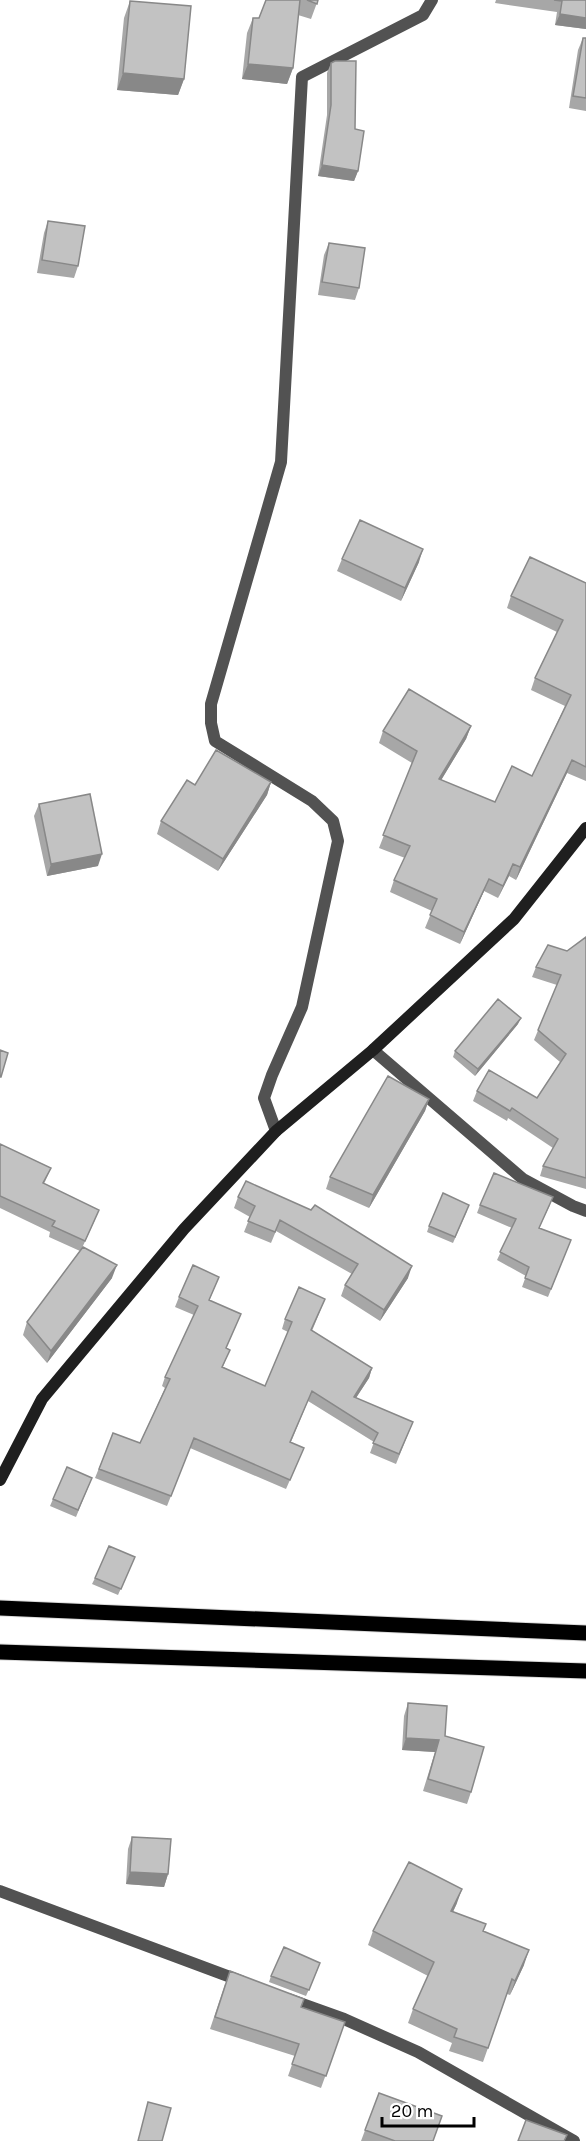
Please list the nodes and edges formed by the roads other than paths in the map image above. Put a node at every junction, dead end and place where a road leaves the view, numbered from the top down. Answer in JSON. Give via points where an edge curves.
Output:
{"nodes":[{"id":1,"x":432,"y":0,"type":"edge"},
{"id":2,"x":586,"y":828,"type":"edge"},
{"id":3,"x":373,"y":1050,"type":"junction"},
{"id":4,"x":276,"y":1131,"type":"junction"},
{"id":5,"x":586,"y":1211,"type":"edge"},
{"id":6,"x":0,"y":1480,"type":"edge"},
{"id":7,"x":0,"y":1608,"type":"edge"},
{"id":8,"x":586,"y":1633,"type":"edge"},
{"id":9,"x":0,"y":1652,"type":"edge"},
{"id":10,"x":586,"y":1671,"type":"edge"},
{"id":11,"x":0,"y":1891,"type":"edge"},
{"id":12,"x":255,"y":1986,"type":"edge"},
{"id":13,"x":277,"y":1995,"type":"edge"},
{"id":14,"x":574,"y":2141,"type":"edge"}],
"edges":[{"from":1,"to":4,"type":"street","via":[[423,15],[302,77],[281,462],[211,704],[215,741],[312,801],[333,821],[338,841],[302,1007],[264,1098]]},
{"from":2,"to":3,"type":"main road","via":[[514,919]]},
{"from":3,"to":4,"type":"main road"},
{"from":3,"to":5,"type":"street","via":[[523,1179]]},
{"from":4,"to":6,"type":"main road","via":[[184,1229],[42,1399]]},
{"from":7,"to":8,"type":"main road"},
{"from":9,"to":10,"type":"main road"},
{"from":11,"to":12,"type":"street"},
{"from":13,"to":14,"type":"street","via":[[418,2052]]}]}
